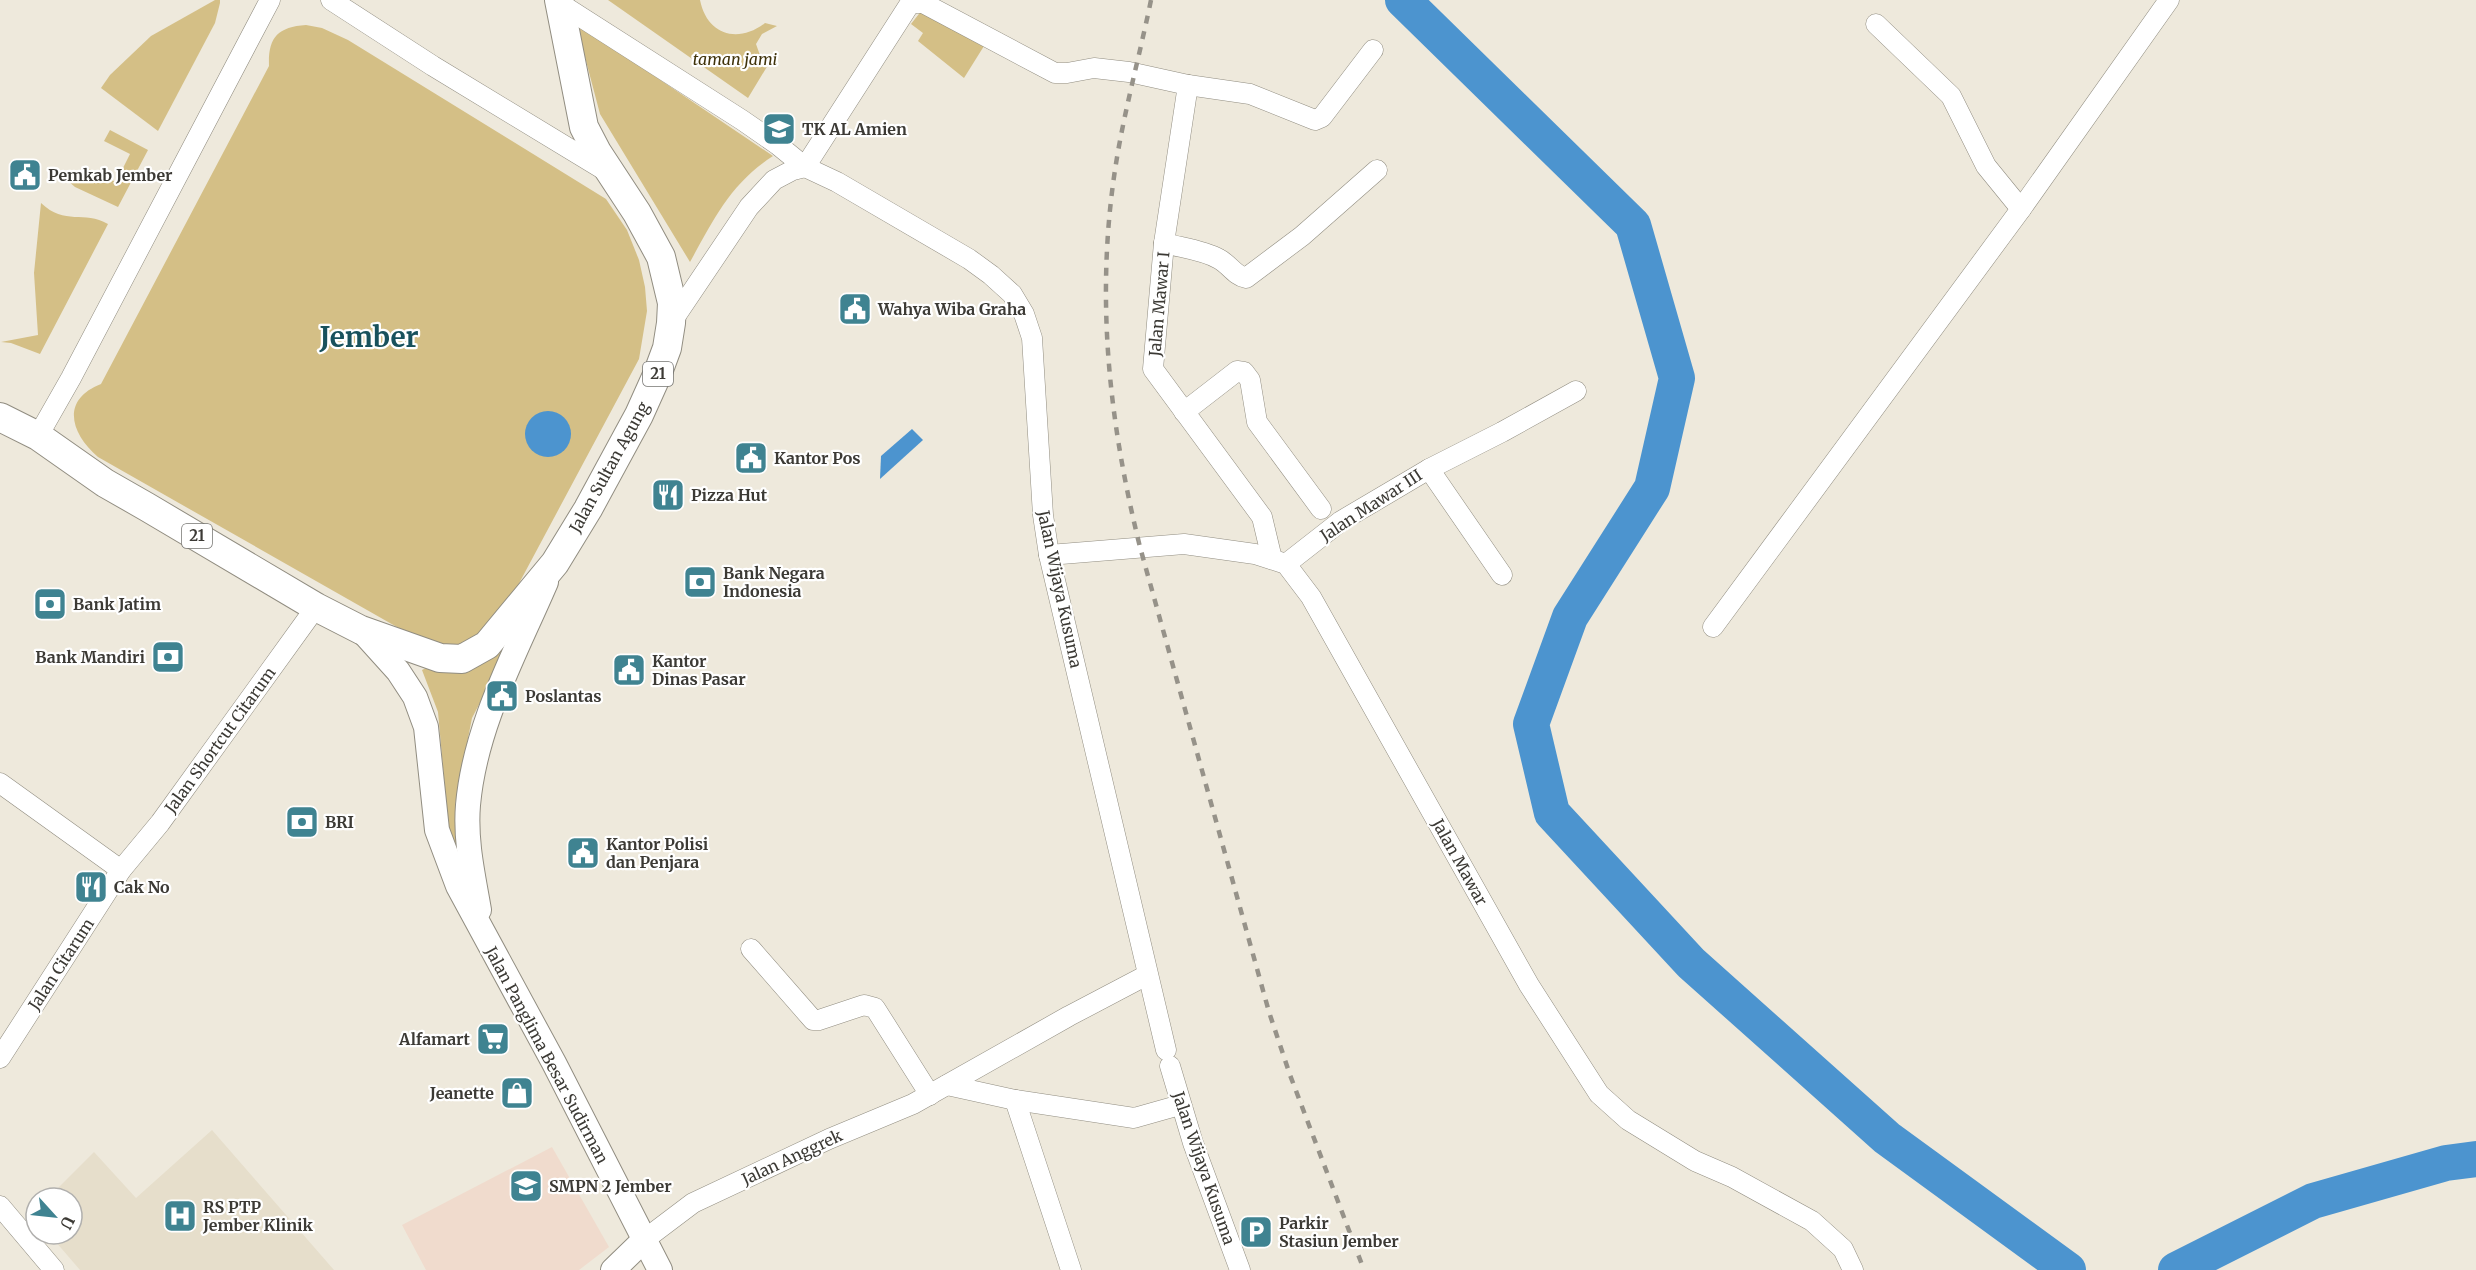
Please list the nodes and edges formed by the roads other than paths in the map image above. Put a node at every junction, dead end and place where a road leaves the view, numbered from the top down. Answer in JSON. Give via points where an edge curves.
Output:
{"nodes":[{"id":1,"x":270,"y":0,"type":"edge"},
{"id":2,"x":331,"y":0,"type":"edge"},
{"id":3,"x":2169,"y":0,"type":"edge"},
{"id":4,"x":559,"y":1,"type":"edge"},
{"id":5,"x":1876,"y":24,"type":"dead end"},
{"id":6,"x":1373,"y":50,"type":"dead end"},
{"id":7,"x":1188,"y":85,"type":"junction"},
{"id":8,"x":805,"y":168,"type":"junction"},
{"id":9,"x":1377,"y":170,"type":"dead end"},
{"id":10,"x":612,"y":174,"type":"junction"},
{"id":11,"x":2021,"y":209,"type":"junction"},
{"id":12,"x":1164,"y":243,"type":"junction"},
{"id":13,"x":672,"y":322,"type":"junction"},
{"id":14,"x":1576,"y":391,"type":"dead end"},
{"id":15,"x":1184,"y":412,"type":"junction"},
{"id":16,"x":0,"y":417,"type":"edge"},
{"id":17,"x":38,"y":436,"type":"junction"},
{"id":18,"x":1429,"y":469,"type":"junction"},
{"id":19,"x":1321,"y":509,"type":"dead end"},
{"id":20,"x":1050,"y":555,"type":"junction"},
{"id":21,"x":1279,"y":562,"type":"junction"},
{"id":22,"x":555,"y":563,"type":"junction"},
{"id":23,"x":1502,"y":575,"type":"dead end"},
{"id":24,"x":316,"y":607,"type":"junction"},
{"id":25,"x":1713,"y":627,"type":"dead end"},
{"id":26,"x":361,"y":630,"type":"junction"},
{"id":27,"x":0,"y":783,"type":"edge"},
{"id":28,"x":121,"y":870,"type":"junction"},
{"id":29,"x":484,"y":936,"type":"junction"},
{"id":30,"x":751,"y":949,"type":"dead end"},
{"id":31,"x":1147,"y":975,"type":"junction"},
{"id":32,"x":0,"y":1058,"type":"edge"},
{"id":33,"x":947,"y":1085,"type":"junction"},
{"id":34,"x":930,"y":1095,"type":"junction"},
{"id":35,"x":1015,"y":1100,"type":"junction"},
{"id":36,"x":1180,"y":1105,"type":"junction"},
{"id":37,"x":0,"y":1206,"type":"edge"},
{"id":38,"x":644,"y":1239,"type":"junction"},
{"id":39,"x":54,"y":1270,"type":"edge"},
{"id":40,"x":613,"y":1270,"type":"edge"},
{"id":41,"x":660,"y":1270,"type":"edge"},
{"id":42,"x":1071,"y":1270,"type":"edge"},
{"id":43,"x":1240,"y":1270,"type":"edge"},
{"id":44,"x":1853,"y":1270,"type":"edge"}],
"edges":[{"from":1,"to":17,"type":"street"},
{"from":2,"to":10,"type":"street"},
{"from":3,"to":11,"type":"street"},
{"from":4,"to":8,"type":"street","name":"Jalan Wijaya Kusuma","via":[[742,120]]},
{"from":4,"to":10,"type":"highway","name":"Jalan Sultan Agung","number":"21","via":[[584,127]]},
{"from":5,"to":11,"type":"street","via":[[1951,96],[1986,166]]},
{"from":6,"to":7,"type":"street","via":[[1319,120],[1250,94]]},
{"from":7,"to":8,"type":"street","via":[[1094,68],[1055,73],[923,3],[915,3],[909,5],[875,55]]},
{"from":7,"to":12,"type":"street","name":"Jalan Mawar I"},
{"from":8,"to":13,"type":"street","via":[[774,180],[749,207]]},
{"from":8,"to":20,"type":"street","name":"Jalan Wijaya Kusuma","via":[[837,182],[969,259],[1012,294],[1032,338],[1043,515]]},
{"from":9,"to":12,"type":"street","via":[[1302,236],[1246,278],[1208,254]]},
{"from":10,"to":13,"type":"highway","name":"Jalan Sultan Agung","number":"21","via":[[661,256],[672,303]]},
{"from":11,"to":25,"type":"street"},
{"from":12,"to":15,"type":"street","name":"Jalan Mawar I","via":[[1154,369]]},
{"from":13,"to":22,"type":"highway","name":"Jalan Sultan Agung","number":"21","via":[[667,348],[639,415]]},
{"from":14,"to":18,"type":"street","name":"Jalan Mawar III"},
{"from":15,"to":19,"type":"street","via":[[1236,371],[1244,372],[1250,380],[1257,422]]},
{"from":15,"to":21,"type":"street","name":"Jalan Mawar I","via":[[1262,517]]},
{"from":16,"to":17,"type":"highway","number":"21"},
{"from":17,"to":24,"type":"highway","number":"21","via":[[105,483]]},
{"from":18,"to":21,"type":"street","name":"Jalan Mawar III"},
{"from":18,"to":23,"type":"street","name":"Jalan Mawar III"},
{"from":20,"to":21,"type":"street","via":[[1184,544],[1255,554]]},
{"from":20,"to":31,"type":"street","name":"Jalan Wijaya Kusuma"},
{"from":21,"to":44,"type":"street","name":"Jalan Mawar","via":[[1311,597],[1529,985],[1599,1094],[1628,1120],[1695,1161],[1812,1221],[1843,1249]]},
{"from":22,"to":26,"type":"highway","number":"21","via":[[487,645],[462,659],[440,658]]},
{"from":22,"to":29,"type":"main road","name":"Jalan Panglima Besar Sudirman","via":[[499,688],[472,777],[469,850]]},
{"from":24,"to":26,"type":"highway","number":"21"},
{"from":24,"to":28,"type":"street","name":"Jalan Shortcut Citarum","via":[[160,823]]},
{"from":26,"to":29,"type":"main road","name":"Jalan Panglima Besar Sudirman","via":[[398,671],[415,697],[426,727],[436,830],[458,886]]},
{"from":27,"to":28,"type":"street"},
{"from":28,"to":32,"type":"street","name":"Jalan Citarum"},
{"from":29,"to":38,"type":"main road","name":"Jalan Panglima Besar Sudirman"},
{"from":30,"to":34,"type":"street","via":[[813,1020],[864,1005],[875,1008]]},
{"from":31,"to":33,"type":"street","name":"Jalan Anggrek"},
{"from":31,"to":36,"type":"street","name":"Jalan Wijaya Kusuma"},
{"from":33,"to":34,"type":"street","name":"Jalan Anggrek"},
{"from":33,"to":35,"type":"street"},
{"from":34,"to":38,"type":"street","name":"Jalan Anggrek","via":[[693,1203]]},
{"from":35,"to":36,"type":"street","via":[[1134,1118]]},
{"from":35,"to":42,"type":"street"},
{"from":36,"to":43,"type":"street","name":"Jalan Wijaya Kusuma"},
{"from":37,"to":39,"type":"street"},
{"from":38,"to":40,"type":"main road"},
{"from":38,"to":41,"type":"main road","name":"Jalan Panglima Besar Sudirman"}]}
